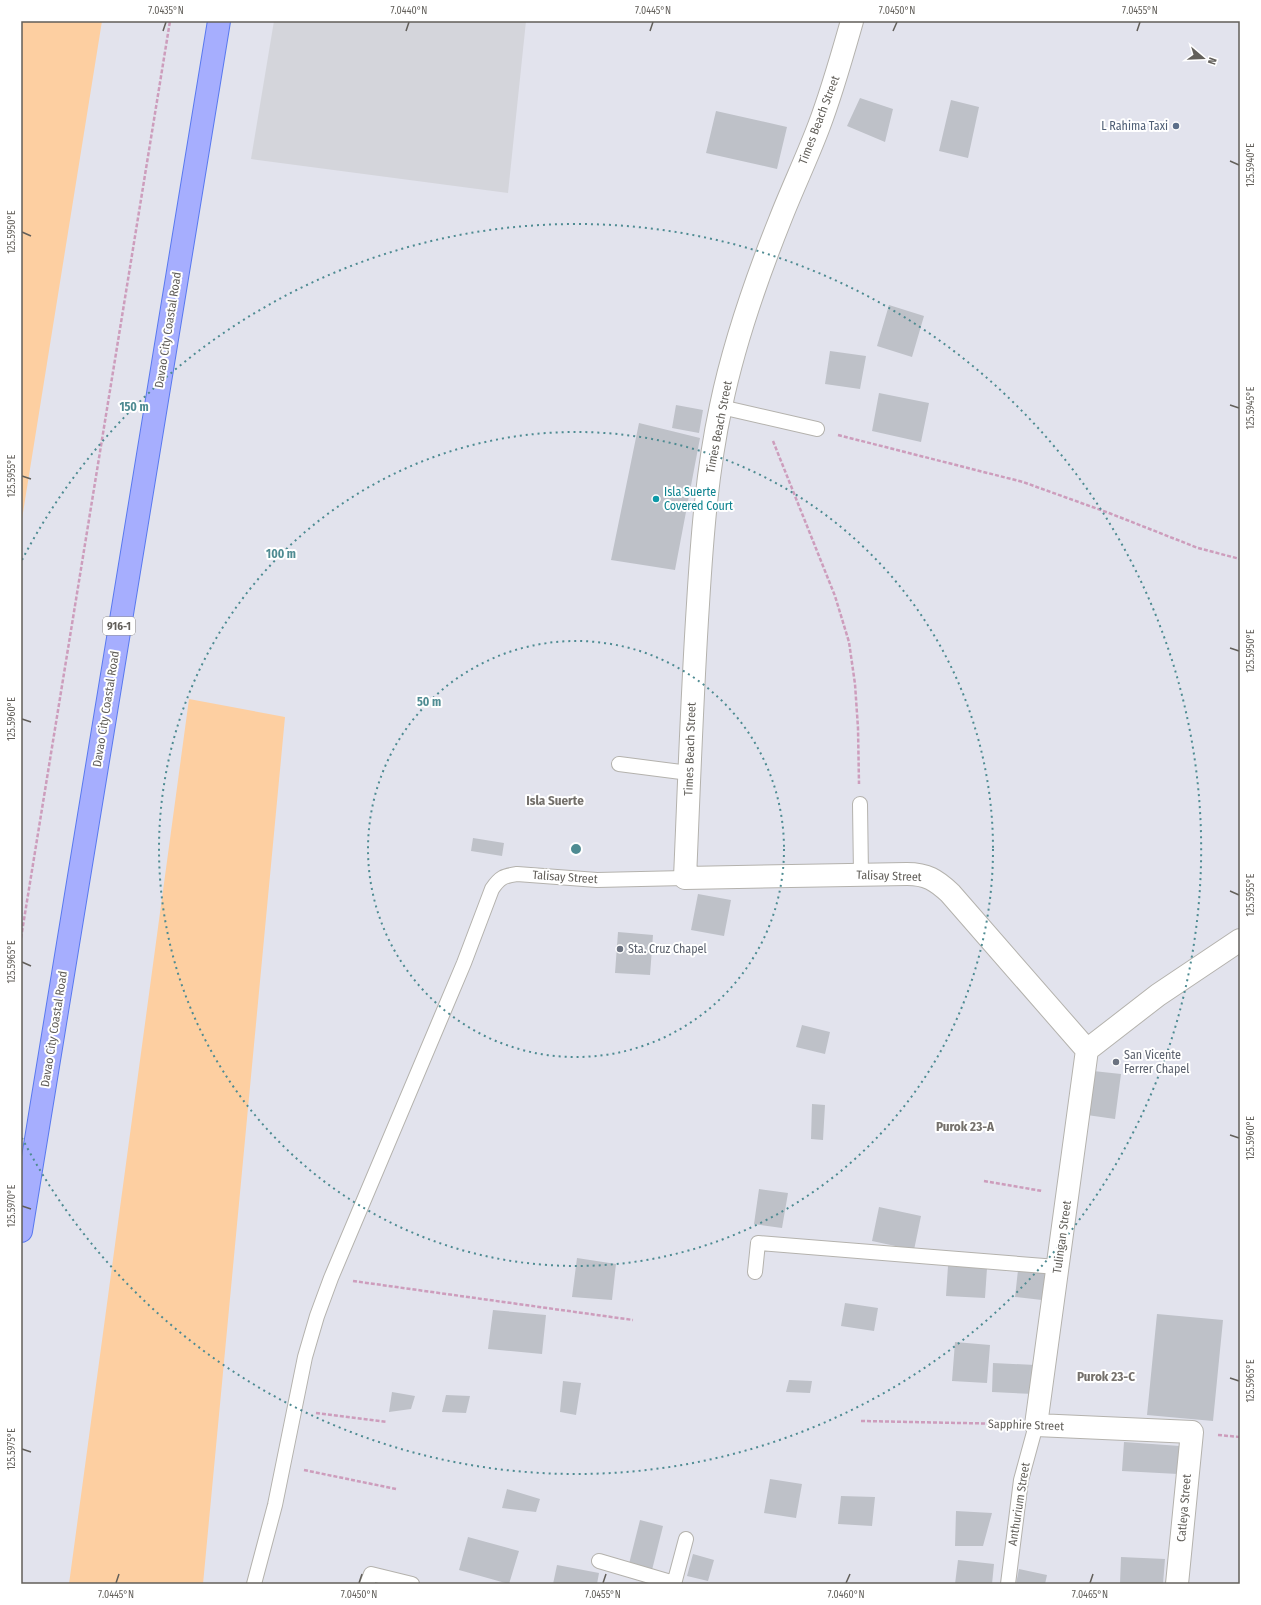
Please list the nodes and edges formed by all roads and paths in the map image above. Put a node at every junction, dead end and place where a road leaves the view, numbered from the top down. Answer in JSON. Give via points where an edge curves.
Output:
{"nodes":[{"id":1,"x":170,"y":21,"type":"edge"},
{"id":2,"x":219,"y":21,"type":"edge"},
{"id":3,"x":852,"y":21,"type":"edge"},
{"id":4,"x":721,"y":407,"type":"junction"},
{"id":5,"x":764,"y":417,"type":"junction"},
{"id":6,"x":817,"y":429,"type":"joint"},
{"id":7,"x":1240,"y":559,"type":"edge"},
{"id":8,"x":619,"y":764,"type":"dead end"},
{"id":9,"x":689,"y":773,"type":"junction"},
{"id":10,"x":860,"y":804,"type":"joint"},
{"id":11,"x":861,"y":875,"type":"junction"},
{"id":12,"x":685,"y":878,"type":"junction"},
{"id":13,"x":21,"y":938,"type":"edge"},
{"id":14,"x":1240,"y":940,"type":"edge"},
{"id":15,"x":1087,"y":1050,"type":"junction"},
{"id":16,"x":984,"y":1181,"type":"dead end"},
{"id":17,"x":1067,"y":1196,"type":"junction"},
{"id":18,"x":21,"y":1231,"type":"edge"},
{"id":19,"x":1057,"y":1267,"type":"junction"},
{"id":20,"x":756,"y":1272,"type":"dead end"},
{"id":21,"x":331,"y":1278,"type":"junction"},
{"id":22,"x":633,"y":1320,"type":"dead end"},
{"id":23,"x":293,"y":1411,"type":"junction"},
{"id":24,"x":861,"y":1421,"type":"dead end"},
{"id":25,"x":387,"y":1422,"type":"dead end"},
{"id":26,"x":1036,"y":1425,"type":"junction"},
{"id":27,"x":1192,"y":1432,"type":"joint"},
{"id":28,"x":283,"y":1466,"type":"junction"},
{"id":29,"x":396,"y":1489,"type":"dead end"},
{"id":30,"x":686,"y":1539,"type":"dead end"},
{"id":31,"x":599,"y":1561,"type":"dead end"},
{"id":32,"x":254,"y":1584,"type":"edge"},
{"id":33,"x":367,"y":1584,"type":"edge"},
{"id":34,"x":412,"y":1584,"type":"edge"},
{"id":35,"x":674,"y":1584,"type":"edge"},
{"id":36,"x":1008,"y":1584,"type":"edge"},
{"id":37,"x":1177,"y":1584,"type":"edge"}],
"edges":[{"from":1,"to":13,"type":"path"},
{"from":2,"to":18,"type":"main road","name":"Davao City Coastal Road","number":"916-1"},
{"from":3,"to":4,"type":"street","name":"Times Beach Street","via":[[818,127],[749,305]]},
{"from":4,"to":5,"type":"lane"},
{"from":4,"to":9,"type":"street","name":"Times Beach Street","via":[[702,546]]},
{"from":5,"to":6,"type":"lane"},
{"from":5,"to":10,"type":"path","via":[[835,596],[849,642],[858,728]]},
{"from":6,"to":7,"type":"path","via":[[1023,482],[1198,548]]},
{"from":8,"to":9,"type":"lane"},
{"from":9,"to":12,"type":"street","name":"Times Beach Street"},
{"from":10,"to":11,"type":"lane"},
{"from":11,"to":12,"type":"street","name":"Talisay Street"},
{"from":11,"to":15,"type":"street","name":"Talisay Street","via":[[919,874],[940,884]]},
{"from":12,"to":21,"type":"lane","name":"Talisay Street","via":[[597,880],[518,874],[499,879],[492,889],[464,963]]},
{"from":14,"to":15,"type":"street","via":[[1158,995]]},
{"from":15,"to":17,"type":"street","name":"Tulingan Street"},
{"from":16,"to":17,"type":"path"},
{"from":17,"to":19,"type":"street","name":"Tulingan Street"},
{"from":19,"to":20,"type":"lane","via":[[758,1243]]},
{"from":19,"to":26,"type":"street","name":"Tulingan Street"},
{"from":21,"to":22,"type":"path"},
{"from":21,"to":23,"type":"lane","via":[[307,1350]]},
{"from":23,"to":25,"type":"path"},
{"from":23,"to":28,"type":"lane"},
{"from":24,"to":26,"type":"path","name":"Sapphire Street"},
{"from":26,"to":27,"type":"street","name":"Sapphire Street"},
{"from":26,"to":36,"type":"lane","name":"Anthurium Street","via":[[1021,1480]]},
{"from":27,"to":37,"type":"street","name":"Catleya Street"},
{"from":28,"to":29,"type":"path"},
{"from":28,"to":32,"type":"lane"},
{"from":30,"to":35,"type":"lane"},
{"from":31,"to":35,"type":"lane"},
{"from":33,"to":34,"type":"lane","via":[[370,1574]]}]}
